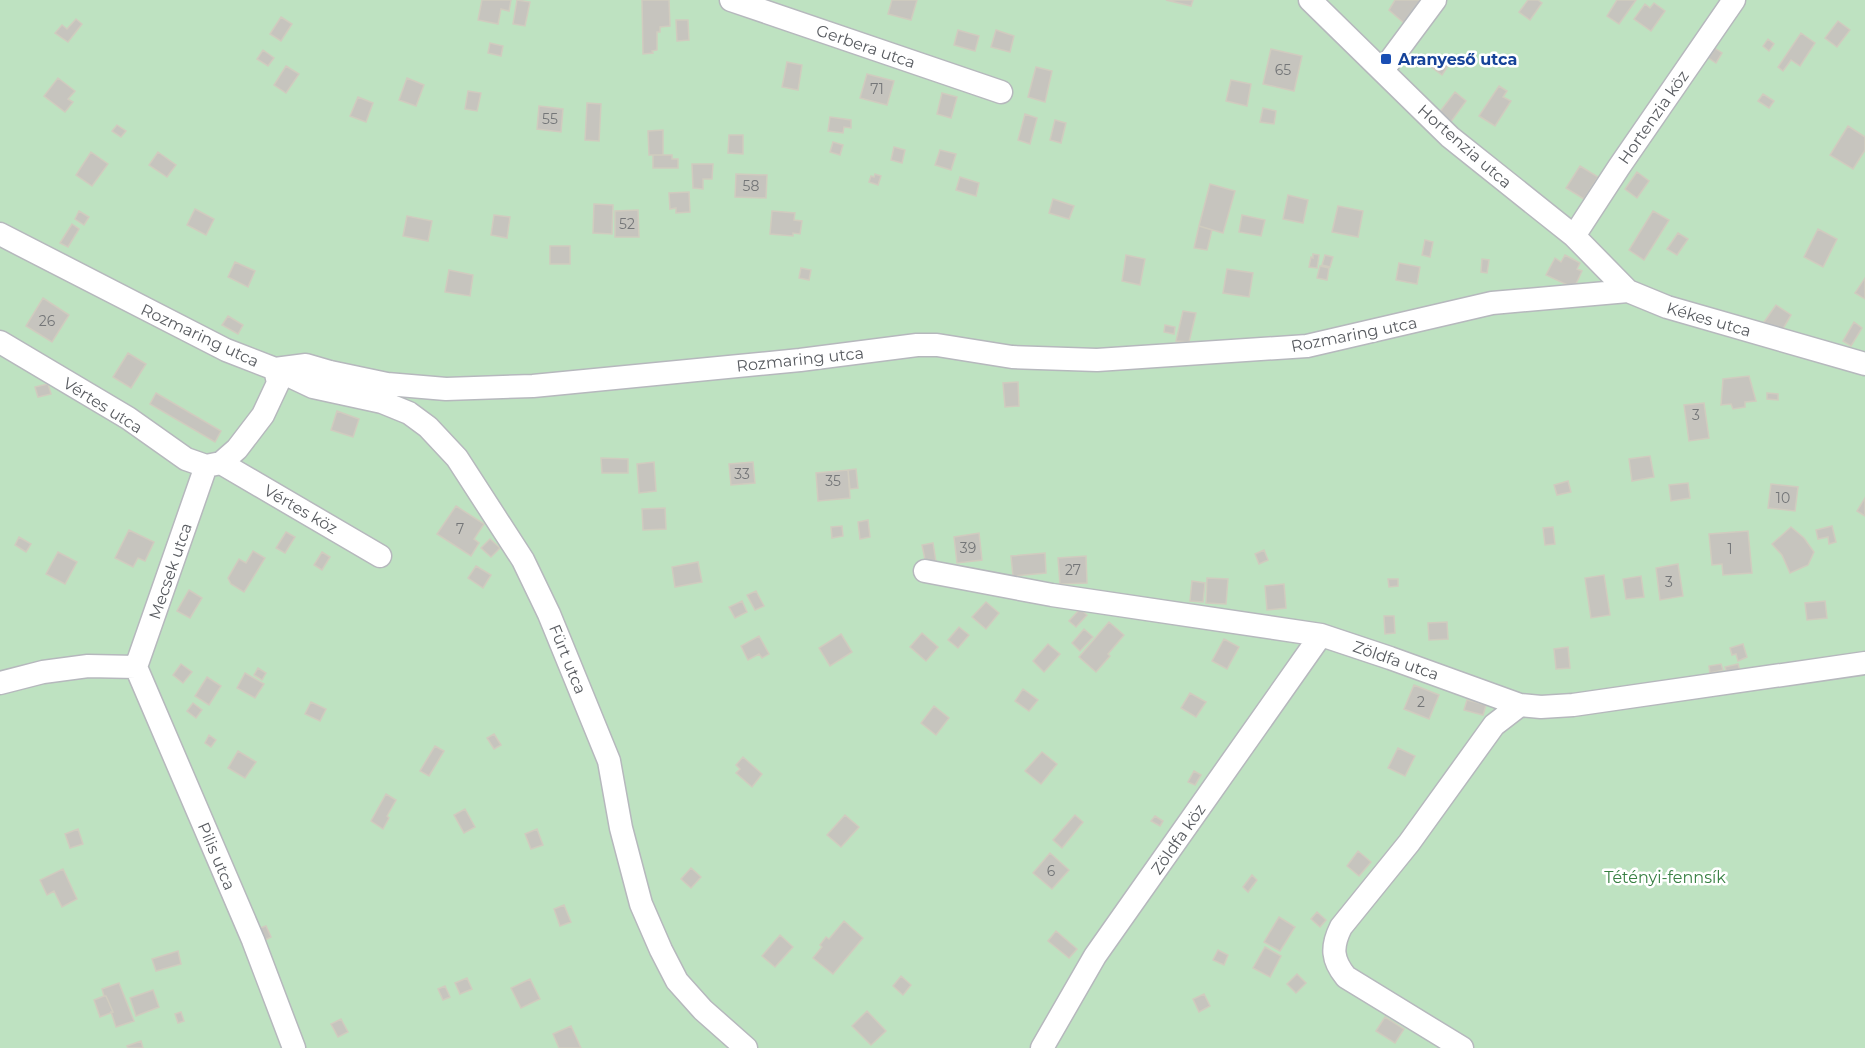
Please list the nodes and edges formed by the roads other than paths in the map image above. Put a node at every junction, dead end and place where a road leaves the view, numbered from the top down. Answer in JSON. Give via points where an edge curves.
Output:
{"nodes":[{"id":1,"x":731,"y":0,"type":"edge"},
{"id":2,"x":1435,"y":0,"type":"edge"},
{"id":3,"x":1734,"y":0,"type":"edge"},
{"id":4,"x":1313,"y":1,"type":"edge"},
{"id":5,"x":1383,"y":70,"type":"junction"},
{"id":6,"x":1001,"y":92,"type":"dead end"},
{"id":7,"x":0,"y":234,"type":"edge"},
{"id":8,"x":1574,"y":236,"type":"junction"},
{"id":9,"x":1628,"y":291,"type":"junction"},
{"id":10,"x":0,"y":342,"type":"edge"},
{"id":11,"x":1865,"y":364,"type":"edge"},
{"id":12,"x":276,"y":369,"type":"junction"},
{"id":13,"x":213,"y":465,"type":"junction"},
{"id":14,"x":380,"y":556,"type":"dead end"},
{"id":15,"x":925,"y":571,"type":"dead end"},
{"id":16,"x":1321,"y":635,"type":"junction"},
{"id":17,"x":1865,"y":663,"type":"edge"},
{"id":18,"x":136,"y":667,"type":"junction"},
{"id":19,"x":0,"y":683,"type":"edge"},
{"id":20,"x":1521,"y":705,"type":"junction"},
{"id":21,"x":294,"y":1048,"type":"edge"},
{"id":22,"x":746,"y":1048,"type":"edge"},
{"id":23,"x":1042,"y":1048,"type":"edge"},
{"id":24,"x":1462,"y":1048,"type":"edge"}],
"edges":[{"from":1,"to":6,"type":"street","name":"Gerbera utca"},
{"from":2,"to":5,"type":"street"},
{"from":3,"to":8,"type":"street","name":"Hortenzia köz"},
{"from":4,"to":5,"type":"street","name":"Hortenzia utca"},
{"from":5,"to":8,"type":"street","name":"Hortenzia utca","via":[[1450,137]]},
{"from":7,"to":12,"type":"street","name":"Rozmaring utca","via":[[226,350]]},
{"from":8,"to":9,"type":"street","name":"Kékes utca"},
{"from":9,"to":11,"type":"street","name":"Kékes utca","via":[[1667,308]]},
{"from":9,"to":12,"type":"street","name":"Rozmaring utca","via":[[1492,303],[1307,346],[1097,360],[1012,357],[917,345],[533,386],[446,389],[387,384],[306,364]]},
{"from":10,"to":13,"type":"street","name":"Vértes utca","via":[[128,418],[186,459]]},
{"from":12,"to":13,"type":"street","name":"Mecsek utca","via":[[278,383],[263,415],[237,449]]},
{"from":12,"to":22,"type":"street","name":"Fürt utca","via":[[313,387],[382,402],[409,413],[458,458],[523,560],[549,614],[609,761],[641,904],[661,950],[677,981]]},
{"from":13,"to":14,"type":"street","name":"Vértes köz"},
{"from":13,"to":18,"type":"street","name":"Mecsek utca"},
{"from":15,"to":16,"type":"street","name":"Zöldfa utca","via":[[1052,595]]},
{"from":16,"to":20,"type":"street","name":"Zöldfa utca"},
{"from":16,"to":23,"type":"street","name":"Zöldfa köz","via":[[1095,956]]},
{"from":17,"to":20,"type":"street","name":"Zöldfa utca","via":[[1573,705]]},
{"from":18,"to":19,"type":"street","via":[[77,668]]},
{"from":18,"to":21,"type":"street","name":"Pilis utca","via":[[254,940]]},
{"from":20,"to":24,"type":"street","via":[[1494,725],[1336,937],[1337,967],[1346,977]]}]}
